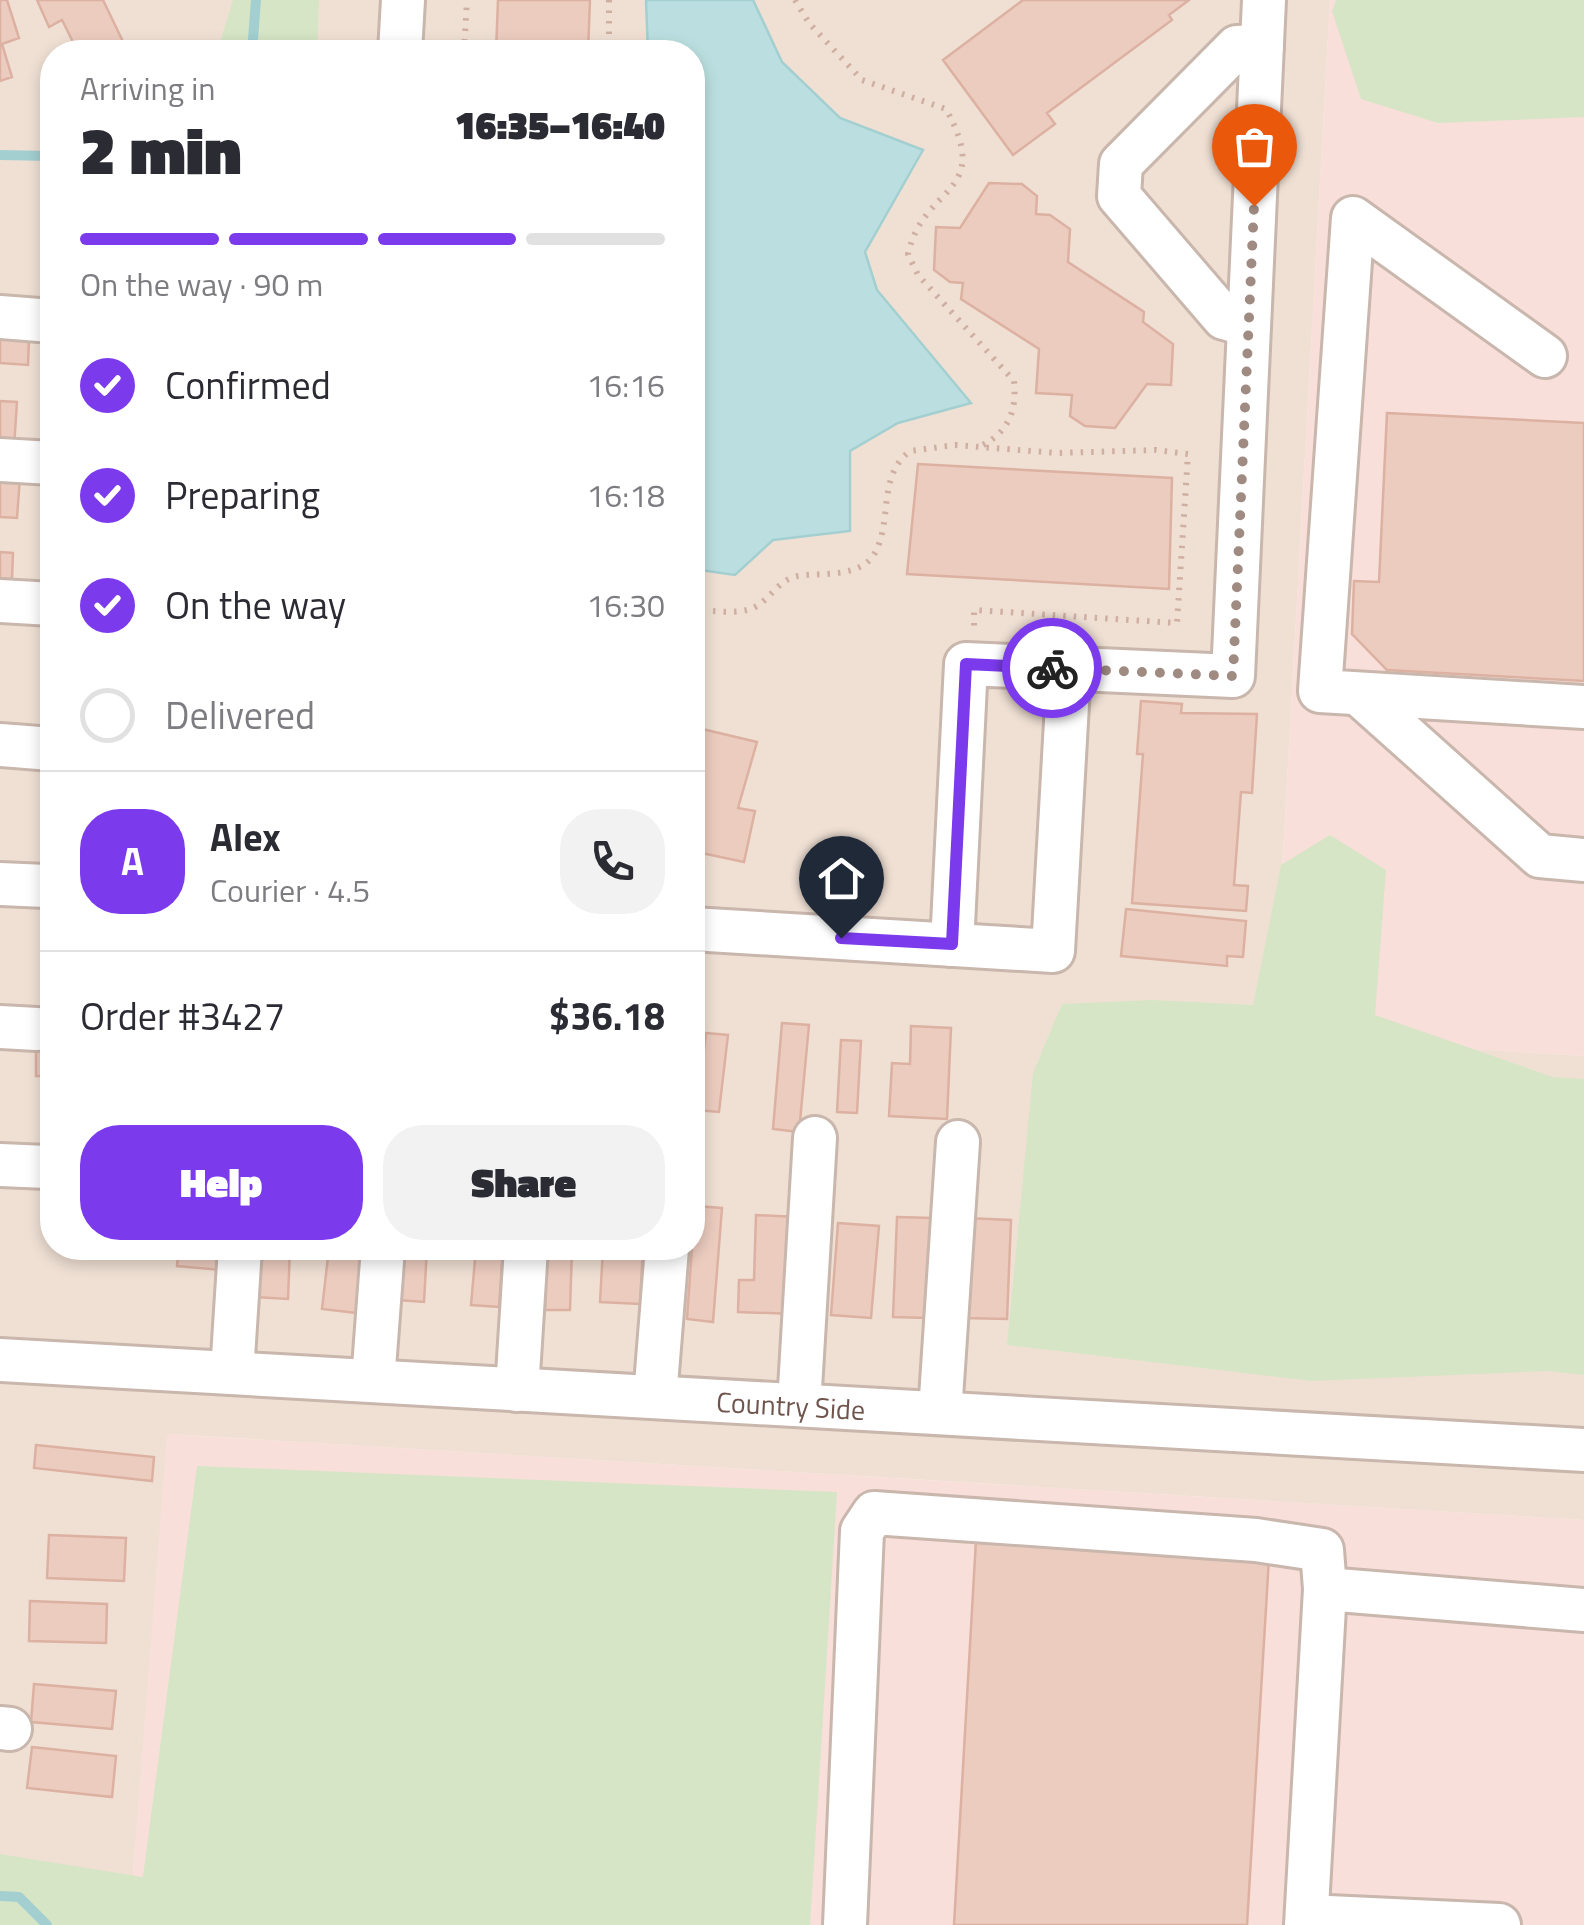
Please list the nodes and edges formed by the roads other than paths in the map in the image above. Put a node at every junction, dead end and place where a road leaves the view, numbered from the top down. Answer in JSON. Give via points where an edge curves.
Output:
{"nodes":[{"id":1,"x":403,"y":0,"type":"edge"},
{"id":2,"x":1264,"y":0,"type":"edge"},
{"id":3,"x":401,"y":40,"type":"edge"},
{"id":4,"x":1262,"y":46,"type":"junction"},
{"id":5,"x":0,"y":318,"type":"edge"},
{"id":6,"x":40,"y":320,"type":"edge"},
{"id":7,"x":1249,"y":325,"type":"junction"},
{"id":8,"x":1546,"y":356,"type":"dead end"},
{"id":9,"x":0,"y":460,"type":"edge"},
{"id":10,"x":40,"y":462,"type":"edge"},
{"id":11,"x":0,"y":601,"type":"edge"},
{"id":12,"x":40,"y":603,"type":"edge"},
{"id":13,"x":1069,"y":669,"type":"junction"},
{"id":14,"x":1358,"y":694,"type":"junction"},
{"id":15,"x":1584,"y":706,"type":"edge"},
{"id":16,"x":0,"y":745,"type":"edge"},
{"id":17,"x":40,"y":748,"type":"edge"},
{"id":18,"x":1584,"y":860,"type":"edge"},
{"id":19,"x":0,"y":884,"type":"edge"},
{"id":20,"x":40,"y":886,"type":"edge"},
{"id":21,"x":705,"y":930,"type":"edge"},
{"id":22,"x":952,"y":944,"type":"junction"},
{"id":23,"x":814,"y":1138,"type":"dead end"},
{"id":24,"x":958,"y":1142,"type":"dead end"},
{"id":25,"x":0,"y":1165,"type":"edge"},
{"id":26,"x":40,"y":1167,"type":"edge"},
{"id":27,"x":239,"y":1260,"type":"edge"},
{"id":28,"x":382,"y":1260,"type":"edge"},
{"id":29,"x":525,"y":1260,"type":"edge"},
{"id":30,"x":665,"y":1260,"type":"edge"},
{"id":31,"x":0,"y":1360,"type":"edge"},
{"id":32,"x":232,"y":1373,"type":"junction"},
{"id":33,"x":374,"y":1381,"type":"junction"},
{"id":34,"x":517,"y":1390,"type":"junction"},
{"id":35,"x":656,"y":1397,"type":"junction"},
{"id":36,"x":799,"y":1406,"type":"junction"},
{"id":37,"x":940,"y":1413,"type":"junction"},
{"id":38,"x":1584,"y":1450,"type":"edge"},
{"id":39,"x":1325,"y":1590,"type":"junction"},
{"id":40,"x":1584,"y":1610,"type":"edge"},
{"id":41,"x":1307,"y":1920,"type":"edge"},
{"id":42,"x":846,"y":1925,"type":"edge"},
{"id":43,"x":1499,"y":1925,"type":"edge"}],
"edges":[{"from":1,"to":3,"type":"street"},
{"from":2,"to":4,"type":"street"},
{"from":4,"to":7,"type":"street"},
{"from":4,"to":7,"type":"street","via":[[1237,47],[1121,164],[1119,196],[1224,318]]},
{"from":5,"to":6,"type":"street"},
{"from":7,"to":13,"type":"street","via":[[1233,676]]},
{"from":8,"to":14,"type":"street","via":[[1354,218],[1320,691]]},
{"from":9,"to":10,"type":"street"},
{"from":11,"to":12,"type":"street"},
{"from":13,"to":22,"type":"street","via":[[966,664]]},
{"from":13,"to":22,"type":"street","via":[[1054,951]]},
{"from":14,"to":15,"type":"street"},
{"from":14,"to":18,"type":"street","via":[[1540,856]]},
{"from":16,"to":17,"type":"street"},
{"from":19,"to":20,"type":"street"},
{"from":21,"to":22,"type":"street"},
{"from":23,"to":36,"type":"street"},
{"from":24,"to":37,"type":"street"},
{"from":25,"to":26,"type":"street"},
{"from":27,"to":32,"type":"street"},
{"from":28,"to":33,"type":"street"},
{"from":29,"to":34,"type":"street"},
{"from":30,"to":35,"type":"street"},
{"from":31,"to":32,"type":"street","name":"Country Side"},
{"from":32,"to":33,"type":"street","name":"Country Side"},
{"from":33,"to":34,"type":"street","name":"Country Side"},
{"from":34,"to":35,"type":"street","name":"Country Side"},
{"from":35,"to":36,"type":"street","name":"Country Side"},
{"from":36,"to":37,"type":"street","name":"Country Side"},
{"from":37,"to":38,"type":"street","name":"Country Side"},
{"from":39,"to":40,"type":"street"},
{"from":39,"to":41,"type":"street"},
{"from":39,"to":42,"type":"street","via":[[1322,1550],[874,1513],[862,1531]]},
{"from":41,"to":43,"type":"street"}]}
